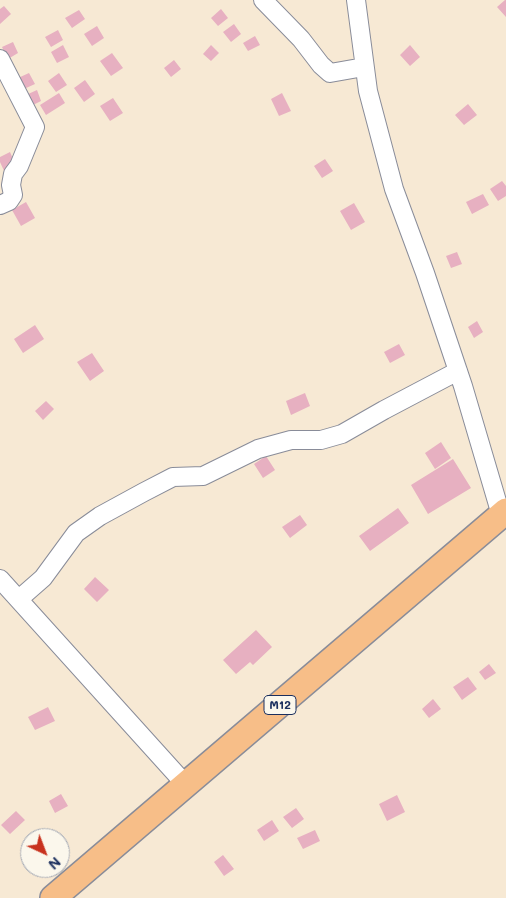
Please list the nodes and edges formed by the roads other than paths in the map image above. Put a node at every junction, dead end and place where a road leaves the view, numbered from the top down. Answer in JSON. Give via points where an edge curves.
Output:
{"nodes":[{"id":1,"x":263,"y":0,"type":"edge"},
{"id":2,"x":356,"y":0,"type":"edge"},
{"id":3,"x":0,"y":58,"type":"edge"},
{"id":4,"x":364,"y":67,"type":"junction"},
{"id":5,"x":0,"y":205,"type":"edge"},
{"id":6,"x":458,"y":371,"type":"junction"},
{"id":7,"x":503,"y":513,"type":"edge"},
{"id":8,"x":0,"y":579,"type":"edge"},
{"id":9,"x":19,"y":599,"type":"junction"},
{"id":10,"x":186,"y":785,"type":"junction"},
{"id":11,"x":53,"y":898,"type":"edge"}],
"edges":[{"from":1,"to":4,"type":"street","via":[[330,73]]},
{"from":2,"to":4,"type":"street"},
{"from":3,"to":5,"type":"street","via":[[35,127],[13,174],[13,195]]},
{"from":4,"to":6,"type":"street","via":[[394,189]]},
{"from":6,"to":7,"type":"street"},
{"from":6,"to":9,"type":"street","via":[[342,434],[321,440],[291,440],[258,449],[203,476],[172,477],[100,516],[76,533],[43,578]]},
{"from":7,"to":10,"type":"highway","number":"M12"},
{"from":8,"to":9,"type":"street"},
{"from":9,"to":10,"type":"street"},
{"from":10,"to":11,"type":"highway","number":"M12"}]}
